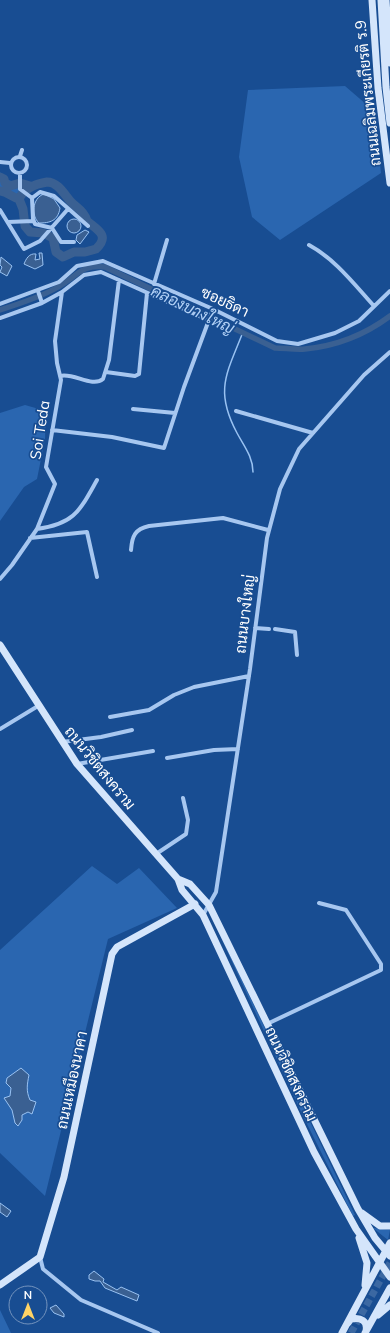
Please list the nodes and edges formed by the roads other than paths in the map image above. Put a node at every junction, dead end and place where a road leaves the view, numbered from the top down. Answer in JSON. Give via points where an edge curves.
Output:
{"nodes":[{"id":1,"x":372,"y":0,"type":"edge"},
{"id":2,"x":381,"y":0,"type":"edge"},
{"id":3,"x":386,"y":0,"type":"edge"},
{"id":4,"x":390,"y":62,"type":"edge"},
{"id":5,"x":390,"y":123,"type":"edge"},
{"id":6,"x":22,"y":150,"type":"dead end"},
{"id":7,"x":20,"y":156,"type":"junction"},
{"id":8,"x":0,"y":162,"type":"edge"},
{"id":9,"x":10,"y":163,"type":"junction"},
{"id":10,"x":20,"y":174,"type":"junction"},
{"id":11,"x":390,"y":183,"type":"edge"},
{"id":12,"x":31,"y":198,"type":"junction"},
{"id":13,"x":68,"y":209,"type":"junction"},
{"id":14,"x":0,"y":210,"type":"edge"},
{"id":15,"x":10,"y":222,"type":"junction"},
{"id":16,"x":32,"y":222,"type":"junction"},
{"id":17,"x":88,"y":226,"type":"dead end"},
{"id":18,"x":51,"y":229,"type":"junction"},
{"id":19,"x":167,"y":240,"type":"dead end"},
{"id":20,"x":74,"y":242,"type":"dead end"},
{"id":21,"x":308,"y":245,"type":"dead end"},
{"id":22,"x":119,"y":280,"type":"junction"},
{"id":23,"x":154,"y":284,"type":"junction"},
{"id":24,"x":38,"y":291,"type":"junction"},
{"id":25,"x":390,"y":291,"type":"edge"},
{"id":26,"x":62,"y":292,"type":"junction"},
{"id":27,"x":147,"y":293,"type":"junction"},
{"id":28,"x":42,"y":302,"type":"junction"},
{"id":29,"x":0,"y":304,"type":"edge"},
{"id":30,"x":374,"y":306,"type":"junction"},
{"id":31,"x":213,"y":309,"type":"junction"},
{"id":32,"x":0,"y":318,"type":"edge"},
{"id":33,"x":208,"y":320,"type":"junction"},
{"id":34,"x":390,"y":352,"type":"edge"},
{"id":35,"x":106,"y":372,"type":"junction"},
{"id":36,"x":60,"y":376,"type":"junction"},
{"id":37,"x":133,"y":409,"type":"dead end"},
{"id":38,"x":236,"y":410,"type":"dead end"},
{"id":39,"x":175,"y":413,"type":"junction"},
{"id":40,"x":52,"y":430,"type":"junction"},
{"id":41,"x":313,"y":433,"type":"junction"},
{"id":42,"x":97,"y":480,"type":"dead end"},
{"id":43,"x":37,"y":528,"type":"junction"},
{"id":44,"x":268,"y":530,"type":"junction"},
{"id":45,"x":30,"y":538,"type":"junction"},
{"id":46,"x":131,"y":550,"type":"dead end"},
{"id":47,"x":97,"y":577,"type":"dead end"},
{"id":48,"x":0,"y":579,"type":"edge"},
{"id":49,"x":255,"y":628,"type":"junction"},
{"id":50,"x":269,"y":629,"type":"dead end"},
{"id":51,"x":275,"y":629,"type":"dead end"},
{"id":52,"x":1,"y":650,"type":"edge"},
{"id":53,"x":297,"y":655,"type":"dead end"},
{"id":54,"x":249,"y":676,"type":"junction"},
{"id":55,"x":38,"y":706,"type":"junction"},
{"id":56,"x":110,"y":718,"type":"dead end"},
{"id":57,"x":0,"y":729,"type":"edge"},
{"id":58,"x":132,"y":730,"type":"dead end"},
{"id":59,"x":62,"y":742,"type":"junction"},
{"id":60,"x":238,"y":749,"type":"junction"},
{"id":61,"x":153,"y":751,"type":"dead end"},
{"id":62,"x":167,"y":758,"type":"dead end"},
{"id":63,"x":77,"y":764,"type":"junction"},
{"id":64,"x":183,"y":798,"type":"dead end"},
{"id":65,"x":156,"y":854,"type":"junction"},
{"id":66,"x":178,"y":879,"type":"junction"},
{"id":67,"x":319,"y":903,"type":"dead end"},
{"id":68,"x":195,"y":904,"type":"junction"},
{"id":69,"x":209,"y":905,"type":"junction"},
{"id":70,"x":203,"y":915,"type":"junction"},
{"id":71,"x":267,"y":1025,"type":"junction"},
{"id":72,"x":358,"y":1209,"type":"junction"},
{"id":73,"x":364,"y":1220,"type":"junction"},
{"id":74,"x":390,"y":1226,"type":"edge"},
{"id":75,"x":355,"y":1227,"type":"junction"},
{"id":76,"x":390,"y":1243,"type":"edge"},
{"id":77,"x":388,"y":1253,"type":"edge"},
{"id":78,"x":40,"y":1256,"type":"junction"},
{"id":79,"x":379,"y":1262,"type":"junction"},
{"id":80,"x":390,"y":1277,"type":"edge"},
{"id":81,"x":2,"y":1281,"type":"edge"},
{"id":82,"x":390,"y":1288,"type":"edge"},
{"id":83,"x":362,"y":1296,"type":"junction"},
{"id":84,"x":390,"y":1305,"type":"edge"},
{"id":85,"x":372,"y":1321,"type":"junction"},
{"id":86,"x":346,"y":1324,"type":"junction"},
{"id":87,"x":158,"y":1333,"type":"edge"},
{"id":88,"x":342,"y":1333,"type":"edge"},
{"id":89,"x":365,"y":1333,"type":"edge"}],
"edges":[{"from":1,"to":11,"type":"main road","name":"ถนนเฉลิมพระเกียรติ ร.9","via":[[378,88]]},
{"from":2,"to":5,"type":"main road"},
{"from":3,"to":4,"type":"main road"},
{"from":6,"to":7,"type":"street"},
{"from":7,"to":9,"type":"street"},
{"from":7,"to":10,"type":"street","via":[[26,161],[27,166]]},
{"from":8,"to":9,"type":"street"},
{"from":9,"to":10,"type":"street","via":[[12,169]]},
{"from":10,"to":12,"type":"street","via":[[20,189]]},
{"from":12,"to":13,"type":"street","via":[[40,192],[46,192]]},
{"from":12,"to":16,"type":"street"},
{"from":13,"to":17,"type":"street"},
{"from":13,"to":18,"type":"street"},
{"from":14,"to":15,"type":"street"},
{"from":15,"to":16,"type":"street"},
{"from":15,"to":18,"type":"street","via":[[24,249],[40,241]]},
{"from":16,"to":18,"type":"street"},
{"from":18,"to":20,"type":"street","via":[[61,242]]},
{"from":19,"to":23,"type":"street"},
{"from":21,"to":30,"type":"street","via":[[332,260]]},
{"from":22,"to":26,"type":"street","via":[[101,272],[90,274]]},
{"from":22,"to":27,"type":"street"},
{"from":22,"to":35,"type":"street"},
{"from":23,"to":24,"type":"street","name":"ซอยธิดา","via":[[102,261],[77,266],[58,282]]},
{"from":23,"to":31,"type":"street","name":"ซอยธิดา"},
{"from":24,"to":28,"type":"street"},
{"from":24,"to":29,"type":"street","name":"ซอยธิดา"},
{"from":25,"to":30,"type":"street","name":"ซอยธิดา"},
{"from":26,"to":28,"type":"street"},
{"from":26,"to":36,"type":"street","name":"Soi Teda","via":[[55,341]]},
{"from":27,"to":33,"type":"street"},
{"from":27,"to":35,"type":"street","via":[[139,374],[134,376]]},
{"from":28,"to":32,"type":"street"},
{"from":30,"to":31,"type":"street","name":"ซอยธิดา","via":[[359,321],[334,333],[298,344],[277,341]]},
{"from":31,"to":33,"type":"street"},
{"from":33,"to":39,"type":"street"},
{"from":34,"to":41,"type":"street","name":"ถนนบางใหญ่","via":[[364,375]]},
{"from":35,"to":36,"type":"street","via":[[103,379],[98,382]]},
{"from":36,"to":40,"type":"street","name":"Soi Teda"},
{"from":37,"to":39,"type":"street"},
{"from":38,"to":41,"type":"street"},
{"from":39,"to":40,"type":"street","via":[[164,448],[112,437]]},
{"from":40,"to":43,"type":"street","name":"Soi Teda","via":[[46,467],[55,484]]},
{"from":41,"to":44,"type":"street","name":"ถนนบางใหญ่","via":[[299,449],[280,488]]},
{"from":42,"to":43,"type":"street","via":[[74,516],[60,523]]},
{"from":43,"to":45,"type":"street","name":"Soi Teda"},
{"from":44,"to":46,"type":"street","via":[[223,518],[149,526],[135,532]]},
{"from":44,"to":49,"type":"street","name":"ถนนบางใหญ่"},
{"from":45,"to":47,"type":"street","via":[[87,532]]},
{"from":45,"to":48,"type":"street","name":"Soi Teda","via":[[12,566]]},
{"from":49,"to":50,"type":"street"},
{"from":49,"to":54,"type":"street","name":"ถนนบางใหญ่"},
{"from":51,"to":53,"type":"street","via":[[296,632]]},
{"from":52,"to":55,"type":"main road","name":"ถนนวิชิตสงคราม"},
{"from":54,"to":56,"type":"street","via":[[194,687],[149,710]]},
{"from":54,"to":60,"type":"street","name":"ถนนบางใหญ่"},
{"from":55,"to":57,"type":"street"},
{"from":55,"to":59,"type":"main road","name":"ถนนวิชิตสงคราม"},
{"from":58,"to":59,"type":"street"},
{"from":59,"to":63,"type":"main road","name":"ถนนวิชิตสงคราม"},
{"from":60,"to":62,"type":"street","via":[[214,750]]},
{"from":60,"to":69,"type":"street","name":"ถนนบางใหญ่","via":[[216,892]]},
{"from":61,"to":63,"type":"street"},
{"from":63,"to":65,"type":"main road","name":"ถนนวิชิตสงคราม"},
{"from":64,"to":65,"type":"street","via":[[188,820],[186,834]]},
{"from":65,"to":66,"type":"main road","name":"ถนนวิชิตสงคราม"},
{"from":66,"to":68,"type":"main road","name":"ถนนวิชิตสงคราม","via":[[182,890]]},
{"from":66,"to":69,"type":"main road","name":"ถนนวิชิตสงคราม","via":[[190,884]]},
{"from":67,"to":71,"type":"street","via":[[346,910],[381,964],[381,970]]},
{"from":68,"to":70,"type":"main road","name":"ถนนวิชิตสงคราม"},
{"from":68,"to":78,"type":"main road","name":"ถนนเหมืองนาคา","via":[[117,947],[112,954],[64,1177]]},
{"from":69,"to":70,"type":"street","name":"ถนนบางใหญ่"},
{"from":69,"to":71,"type":"main road","name":"ถนนวิชิตสงคราม"},
{"from":70,"to":75,"type":"main road","name":"ถนนวิชิตสงคราม","via":[[307,1139]]},
{"from":71,"to":72,"type":"main road","name":"ถนนวิชิตสงคราม"},
{"from":72,"to":73,"type":"main road","name":"ถนนวิชิตสงคราม"},
{"from":72,"to":74,"type":"main road","via":[[380,1226]]},
{"from":73,"to":75,"type":"main road"},
{"from":73,"to":77,"type":"main road","name":"ถนนวิชิตสงคราม"},
{"from":75,"to":79,"type":"main road","name":"ถนนวิชิตสงคราม"},
{"from":75,"to":83,"type":"main road","via":[[367,1263],[367,1279]]},
{"from":76,"to":77,"type":"main road"},
{"from":77,"to":79,"type":"main road"},
{"from":78,"to":81,"type":"main road"},
{"from":78,"to":87,"type":"street","via":[[43,1269],[81,1300]]},
{"from":79,"to":80,"type":"main road","name":"ถนนวิชิตสงคราม"},
{"from":79,"to":83,"type":"main road"},
{"from":82,"to":85,"type":"main road"},
{"from":83,"to":86,"type":"main road"},
{"from":84,"to":85,"type":"main road"},
{"from":85,"to":89,"type":"main road"},
{"from":86,"to":88,"type":"main road"},
{"from":86,"to":89,"type":"main road","via":[[351,1319],[361,1319],[367,1326]]}]}
